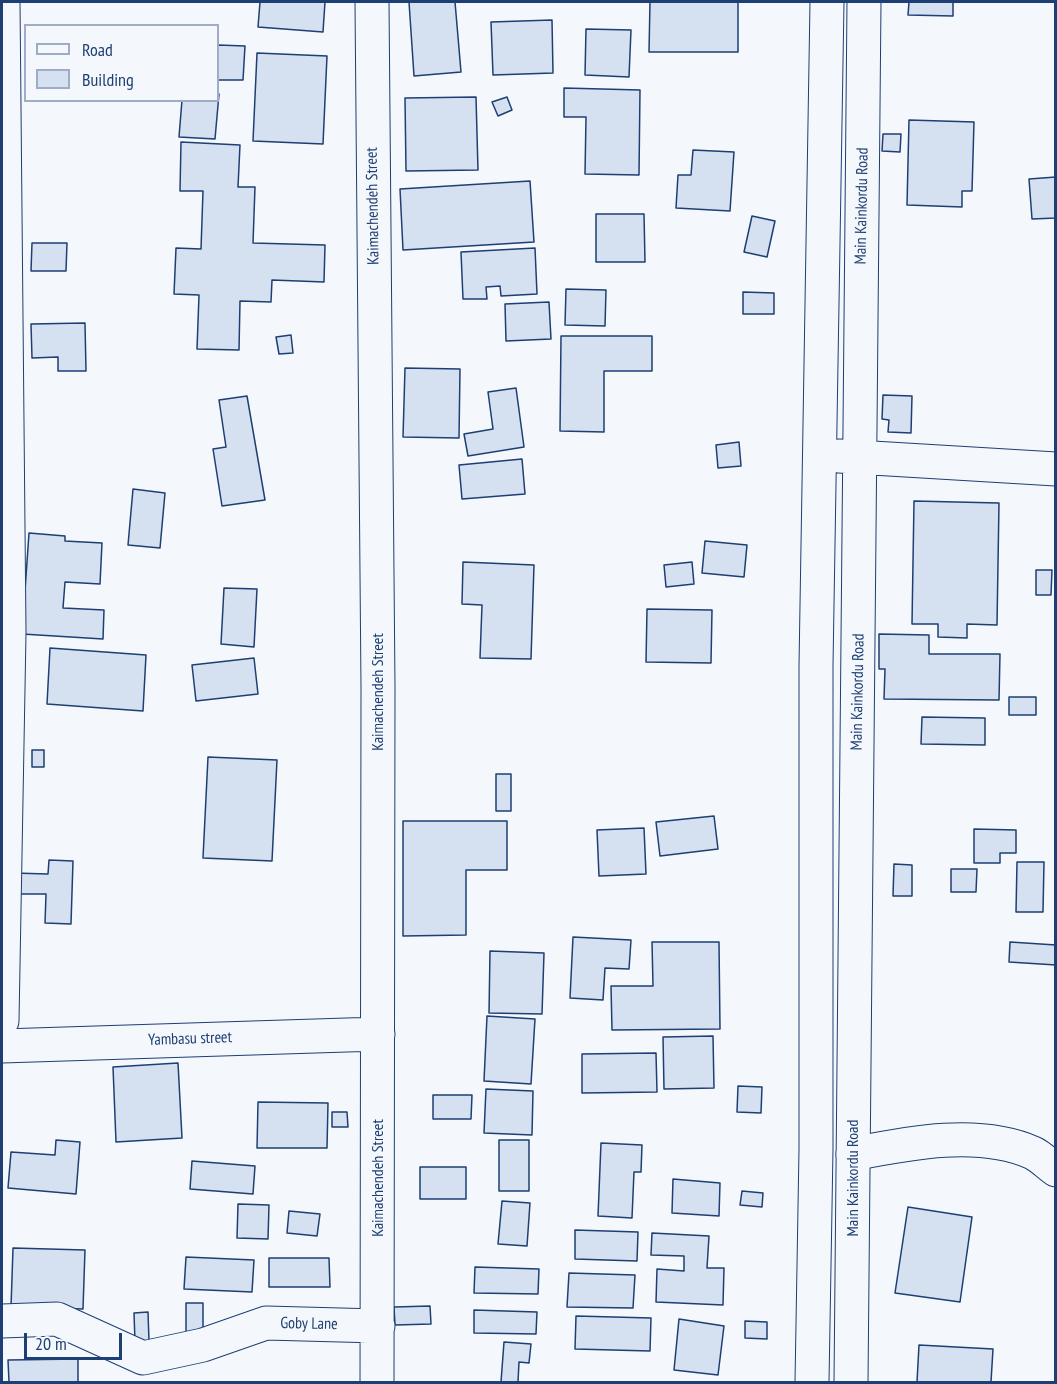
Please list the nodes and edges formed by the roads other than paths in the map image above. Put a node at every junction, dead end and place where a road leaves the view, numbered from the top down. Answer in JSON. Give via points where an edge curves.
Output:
{"nodes":[{"id":1,"x":3,"y":2,"type":"edge"},
{"id":2,"x":372,"y":2,"type":"edge"},
{"id":3,"x":827,"y":2,"type":"edge"},
{"id":4,"x":864,"y":2,"type":"edge"},
{"id":5,"x":820,"y":455,"type":"junction"},
{"id":6,"x":861,"y":458,"type":"junction"},
{"id":7,"x":1056,"y":469,"type":"edge"},
{"id":8,"x":5,"y":633,"type":"edge"},
{"id":9,"x":857,"y":779,"type":"junction"},
{"id":10,"x":815,"y":781,"type":"junction"},
{"id":11,"x":856,"y":926,"type":"junction"},
{"id":12,"x":814,"y":927,"type":"junction"},
{"id":13,"x":2,"y":1022,"type":"edge"},
{"id":14,"x":378,"y":1034,"type":"junction"},
{"id":15,"x":2,"y":1046,"type":"edge"},
{"id":16,"x":853,"y":1154,"type":"junction"},
{"id":17,"x":1056,"y":1170,"type":"edge"},
{"id":18,"x":2,"y":1321,"type":"edge"},
{"id":19,"x":378,"y":1326,"type":"junction"},
{"id":20,"x":377,"y":1383,"type":"edge"},
{"id":21,"x":812,"y":1383,"type":"edge"},
{"id":22,"x":851,"y":1383,"type":"edge"}],
"edges":[{"from":1,"to":8,"type":"street"},
{"from":2,"to":14,"type":"street","name":"Kaimachendeh Street"},
{"from":3,"to":5,"type":"street"},
{"from":4,"to":6,"type":"street","name":"Main Kainkordu Road"},
{"from":5,"to":6,"type":"street"},
{"from":5,"to":10,"type":"street"},
{"from":6,"to":7,"type":"street"},
{"from":6,"to":9,"type":"street","name":"Main Kainkordu Road"},
{"from":8,"to":13,"type":"street"},
{"from":9,"to":10,"type":"street"},
{"from":9,"to":11,"type":"street","name":"Main Kainkordu Road"},
{"from":10,"to":12,"type":"street"},
{"from":11,"to":12,"type":"street"},
{"from":11,"to":16,"type":"street","name":"Main Kainkordu Road"},
{"from":12,"to":21,"type":"street"},
{"from":14,"to":15,"type":"street","name":"Yambasu street"},
{"from":14,"to":19,"type":"street","name":"Kaimachendeh Street"},
{"from":16,"to":17,"type":"street","via":[[905,1145],[997,1142],[1035,1154]]},
{"from":16,"to":22,"type":"street","name":"Main Kainkordu Road"},
{"from":18,"to":19,"type":"street","name":"Goby Lane","via":[[57,1319],[143,1358],[203,1345],[267,1323]]},
{"from":19,"to":20,"type":"street","name":"Kaimachendeh Street"}]}
